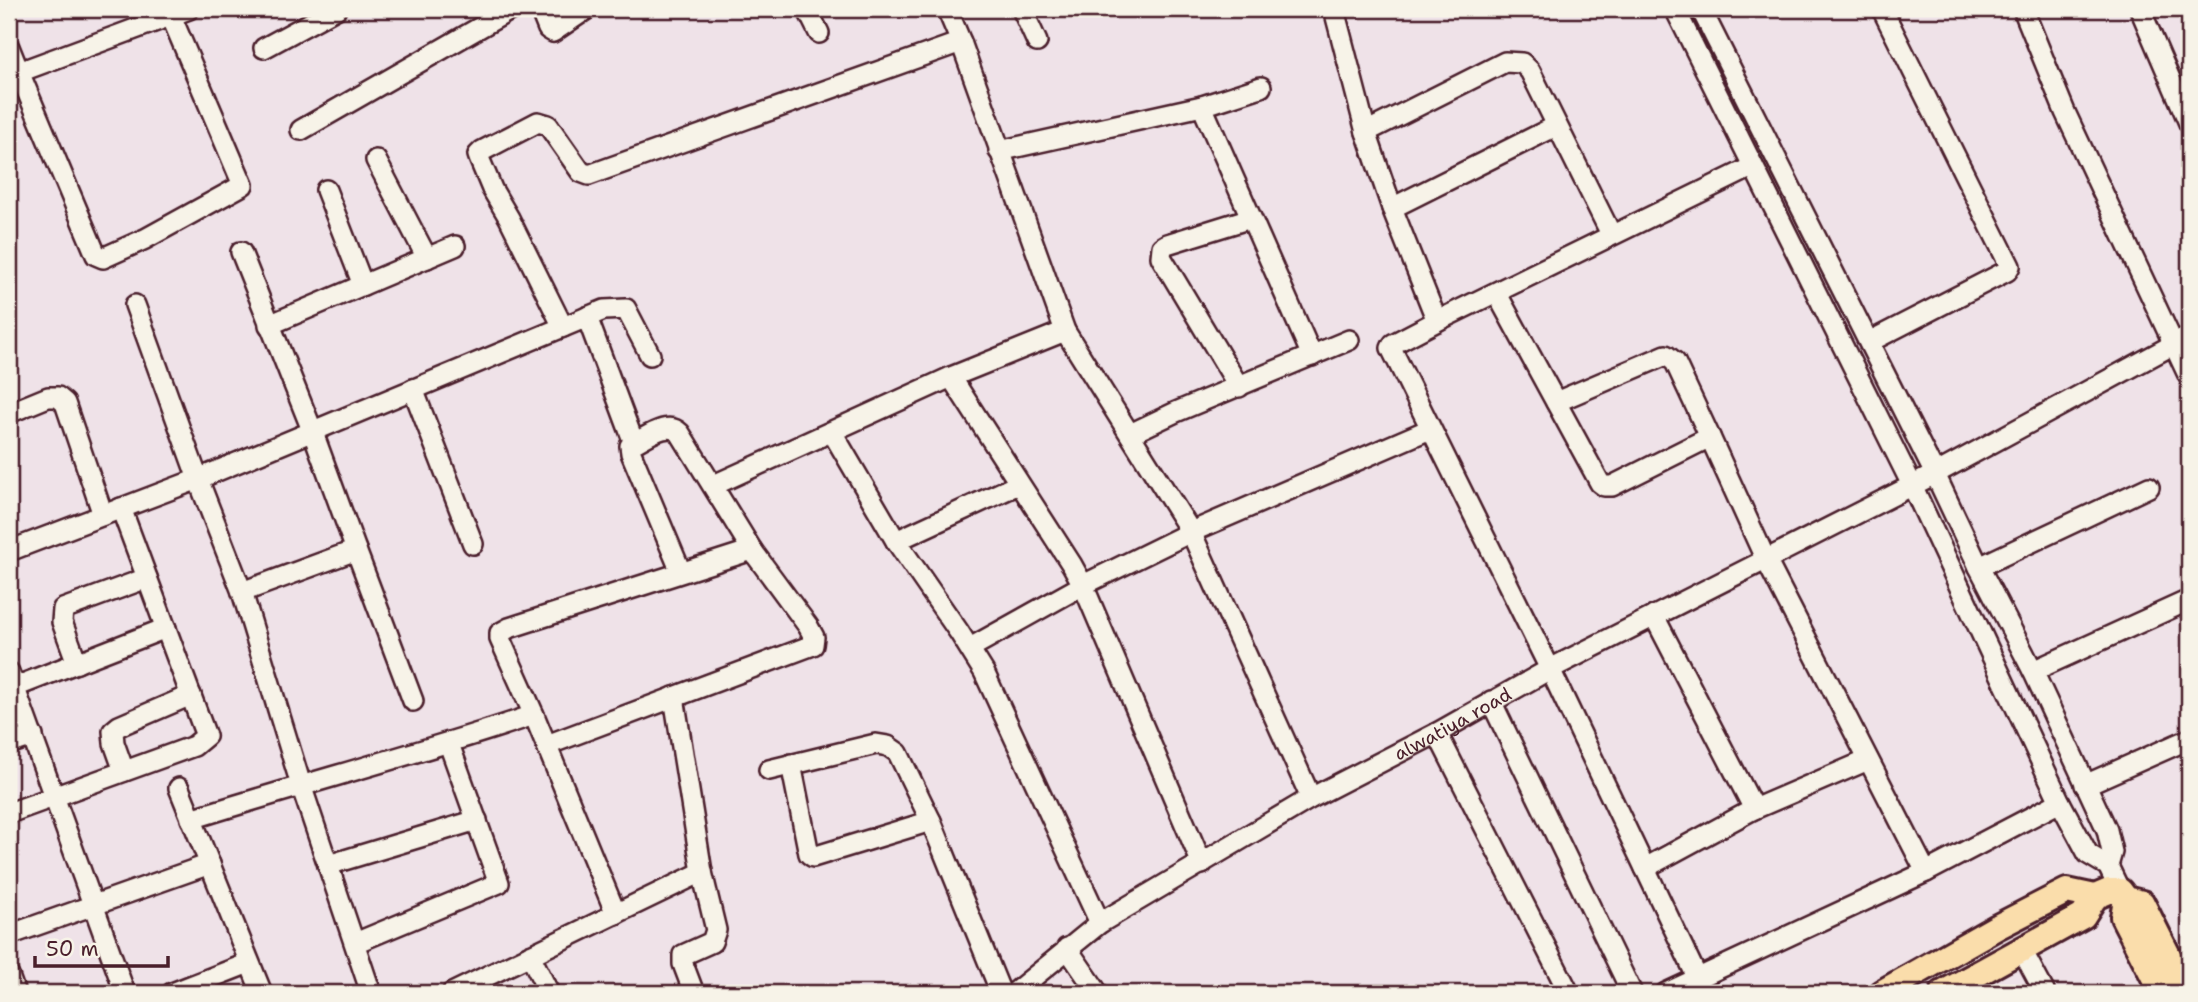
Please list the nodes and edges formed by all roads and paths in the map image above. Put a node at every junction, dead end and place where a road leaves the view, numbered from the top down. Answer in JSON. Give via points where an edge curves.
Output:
{"nodes":[{"id":1,"x":189,"y":9,"type":"edge"},
{"id":2,"x":336,"y":9,"type":"edge"},
{"id":3,"x":512,"y":9,"type":"edge"},
{"id":4,"x":540,"y":9,"type":"edge"},
{"id":5,"x":587,"y":9,"type":"edge"},
{"id":6,"x":807,"y":9,"type":"edge"},
{"id":7,"x":947,"y":9,"type":"edge"},
{"id":8,"x":1337,"y":9,"type":"edge"},
{"id":9,"x":1675,"y":9,"type":"edge"},
{"id":10,"x":1701,"y":9,"type":"edge"},
{"id":11,"x":1882,"y":9,"type":"edge"},
{"id":12,"x":2023,"y":9,"type":"edge"},
{"id":13,"x":2140,"y":9,"type":"edge"},
{"id":14,"x":1029,"y":10,"type":"edge"},
{"id":15,"x":171,"y":16,"type":"junction"},
{"id":16,"x":819,"y":33,"type":"dead end"},
{"id":17,"x":961,"y":42,"type":"junction"},
{"id":18,"x":1037,"y":42,"type":"dead end"},
{"id":19,"x":9,"y":47,"type":"edge"},
{"id":20,"x":264,"y":48,"type":"dead end"},
{"id":21,"x":19,"y":72,"type":"junction"},
{"id":22,"x":1261,"y":87,"type":"dead end"},
{"id":23,"x":1202,"y":106,"type":"junction"},
{"id":24,"x":2189,"y":123,"type":"edge"},
{"id":25,"x":1556,"y":126,"type":"junction"},
{"id":26,"x":301,"y":130,"type":"dead end"},
{"id":27,"x":1366,"y":132,"type":"junction"},
{"id":28,"x":999,"y":151,"type":"junction"},
{"id":29,"x":376,"y":160,"type":"dead end"},
{"id":30,"x":1752,"y":167,"type":"junction"},
{"id":31,"x":326,"y":190,"type":"dead end"},
{"id":32,"x":1392,"y":208,"type":"junction"},
{"id":33,"x":1251,"y":218,"type":"junction"},
{"id":34,"x":1611,"y":234,"type":"junction"},
{"id":35,"x":455,"y":246,"type":"dead end"},
{"id":36,"x":241,"y":252,"type":"dead end"},
{"id":37,"x":427,"y":258,"type":"junction"},
{"id":38,"x":363,"y":285,"type":"junction"},
{"id":39,"x":1497,"y":294,"type":"junction"},
{"id":40,"x":135,"y":305,"type":"dead end"},
{"id":41,"x":587,"y":317,"type":"junction"},
{"id":42,"x":1437,"y":321,"type":"junction"},
{"id":43,"x":269,"y":324,"type":"junction"},
{"id":44,"x":563,"y":327,"type":"junction"},
{"id":45,"x":1065,"y":331,"type":"junction"},
{"id":46,"x":1349,"y":340,"type":"dead end"},
{"id":47,"x":2181,"y":341,"type":"edge"},
{"id":48,"x":1869,"y":342,"type":"junction"},
{"id":49,"x":650,"y":355,"type":"dead end"},
{"id":50,"x":1312,"y":356,"type":"junction"},
{"id":51,"x":951,"y":377,"type":"junction"},
{"id":52,"x":2189,"y":377,"type":"edge"},
{"id":53,"x":1239,"y":387,"type":"junction"},
{"id":54,"x":412,"y":388,"type":"junction"},
{"id":55,"x":1556,"y":402,"type":"junction"},
{"id":56,"x":9,"y":413,"type":"edge"},
{"id":57,"x":1430,"y":429,"type":"junction"},
{"id":58,"x":312,"y":430,"type":"junction"},
{"id":59,"x":832,"y":432,"type":"junction"},
{"id":60,"x":1130,"y":434,"type":"junction"},
{"id":61,"x":1710,"y":437,"type":"junction"},
{"id":62,"x":634,"y":443,"type":"junction"},
{"id":63,"x":1935,"y":474,"type":"junction"},
{"id":64,"x":198,"y":479,"type":"junction"},
{"id":65,"x":1019,"y":484,"type":"junction"},
{"id":66,"x":714,"y":485,"type":"junction"},
{"id":67,"x":1912,"y":485,"type":"junction"},
{"id":68,"x":2149,"y":487,"type":"dead end"},
{"id":69,"x":112,"y":511,"type":"junction"},
{"id":70,"x":1191,"y":533,"type":"junction"},
{"id":71,"x":896,"y":541,"type":"junction"},
{"id":72,"x":473,"y":544,"type":"dead end"},
{"id":73,"x":356,"y":550,"type":"junction"},
{"id":74,"x":752,"y":550,"type":"junction"},
{"id":75,"x":9,"y":551,"type":"edge"},
{"id":76,"x":1765,"y":558,"type":"junction"},
{"id":77,"x":1979,"y":567,"type":"junction"},
{"id":78,"x":681,"y":572,"type":"junction"},
{"id":79,"x":147,"y":578,"type":"junction"},
{"id":80,"x":1083,"y":585,"type":"junction"},
{"id":81,"x":242,"y":592,"type":"junction"},
{"id":82,"x":2187,"y":601,"type":"dead end"},
{"id":83,"x":1654,"y":616,"type":"junction"},
{"id":84,"x":166,"y":628,"type":"junction"},
{"id":85,"x":970,"y":648,"type":"junction"},
{"id":86,"x":77,"y":663,"type":"junction"},
{"id":87,"x":1550,"y":669,"type":"junction"},
{"id":88,"x":2033,"y":670,"type":"junction"},
{"id":89,"x":12,"y":680,"type":"edge"},
{"id":90,"x":191,"y":695,"type":"junction"},
{"id":91,"x":674,"y":697,"type":"junction"},
{"id":92,"x":413,"y":701,"type":"dead end"},
{"id":93,"x":1491,"y":701,"type":"junction"},
{"id":94,"x":534,"y":715,"type":"junction"},
{"id":95,"x":1437,"y":733,"type":"junction"},
{"id":96,"x":33,"y":736,"type":"junction"},
{"id":97,"x":2189,"y":739,"type":"edge"},
{"id":98,"x":9,"y":744,"type":"edge"},
{"id":99,"x":449,"y":744,"type":"junction"},
{"id":100,"x":547,"y":746,"type":"junction"},
{"id":101,"x":1868,"y":760,"type":"junction"},
{"id":102,"x":791,"y":764,"type":"junction"},
{"id":103,"x":769,"y":770,"type":"dead end"},
{"id":104,"x":124,"y":771,"type":"junction"},
{"id":105,"x":301,"y":785,"type":"junction"},
{"id":106,"x":2085,"y":785,"type":"junction"},
{"id":107,"x":179,"y":788,"type":"dead end"},
{"id":108,"x":55,"y":796,"type":"junction"},
{"id":109,"x":1311,"y":798,"type":"junction"},
{"id":110,"x":2060,"y":803,"type":"junction"},
{"id":111,"x":1754,"y":809,"type":"junction"},
{"id":112,"x":9,"y":813,"type":"edge"},
{"id":113,"x":191,"y":819,"type":"junction"},
{"id":114,"x":477,"y":820,"type":"junction"},
{"id":115,"x":931,"y":821,"type":"junction"},
{"id":116,"x":210,"y":864,"type":"junction"},
{"id":117,"x":1202,"y":864,"type":"junction"},
{"id":118,"x":328,"y":865,"type":"junction"},
{"id":119,"x":2108,"y":866,"type":"junction"},
{"id":120,"x":1645,"y":868,"type":"junction"},
{"id":121,"x":702,"y":872,"type":"junction"},
{"id":122,"x":1926,"y":872,"type":"junction"},
{"id":123,"x":2114,"y":895,"type":"junction"},
{"id":124,"x":94,"y":905,"type":"junction"},
{"id":125,"x":616,"y":914,"type":"junction"},
{"id":126,"x":1100,"y":923,"type":"junction"},
{"id":127,"x":9,"y":935,"type":"edge"},
{"id":128,"x":355,"y":943,"type":"junction"},
{"id":129,"x":1067,"y":948,"type":"junction"},
{"id":130,"x":2022,"y":950,"type":"junction"},
{"id":131,"x":530,"y":955,"type":"junction"},
{"id":132,"x":249,"y":963,"type":"junction"},
{"id":133,"x":1697,"y":977,"type":"junction"},
{"id":134,"x":485,"y":986,"type":"edge"},
{"id":135,"x":125,"y":993,"type":"edge"},
{"id":136,"x":172,"y":993,"type":"edge"},
{"id":137,"x":262,"y":993,"type":"edge"},
{"id":138,"x":370,"y":993,"type":"edge"},
{"id":139,"x":452,"y":993,"type":"edge"},
{"id":140,"x":549,"y":993,"type":"edge"},
{"id":141,"x":694,"y":993,"type":"edge"},
{"id":142,"x":1001,"y":993,"type":"edge"},
{"id":143,"x":1014,"y":993,"type":"edge"},
{"id":144,"x":1098,"y":993,"type":"edge"},
{"id":145,"x":1569,"y":993,"type":"edge"},
{"id":146,"x":1632,"y":993,"type":"edge"},
{"id":147,"x":1665,"y":993,"type":"edge"},
{"id":148,"x":1881,"y":993,"type":"edge"},
{"id":149,"x":1943,"y":993,"type":"edge"},
{"id":150,"x":2045,"y":993,"type":"edge"},
{"id":151,"x":2162,"y":993,"type":"edge"},
{"id":152,"x":2186,"y":993,"type":"edge"}],
"edges":[{"from":1,"to":15,"type":"street"},
{"from":2,"to":20,"type":"street"},
{"from":3,"to":26,"type":"street"},
{"from":4,"to":5,"type":"street","via":[[553,32]]},
{"from":6,"to":16,"type":"street"},
{"from":7,"to":17,"type":"street"},
{"from":8,"to":27,"type":"street"},
{"from":9,"to":30,"type":"street"},
{"from":10,"to":48,"type":"street"},
{"from":11,"to":48,"type":"street","via":[[2010,266]]},
{"from":12,"to":47,"type":"street","via":[[2065,112]]},
{"from":13,"to":24,"type":"street"},
{"from":14,"to":18,"type":"street"},
{"from":15,"to":21,"type":"street"},
{"from":15,"to":21,"type":"street","via":[[243,185],[103,258],[96,256]]},
{"from":17,"to":28,"type":"street"},
{"from":17,"to":44,"type":"street","via":[[589,175],[581,172],[544,122],[482,151],[478,155],[492,189]]},
{"from":19,"to":21,"type":"street"},
{"from":22,"to":23,"type":"street"},
{"from":23,"to":28,"type":"street"},
{"from":23,"to":33,"type":"street"},
{"from":25,"to":27,"type":"street","via":[[1530,71],[1513,60]]},
{"from":25,"to":32,"type":"street"},
{"from":25,"to":34,"type":"street"},
{"from":27,"to":32,"type":"street"},
{"from":28,"to":45,"type":"street"},
{"from":29,"to":37,"type":"street"},
{"from":30,"to":34,"type":"street"},
{"from":30,"to":67,"type":"street"},
{"from":31,"to":38,"type":"street"},
{"from":32,"to":42,"type":"street"},
{"from":33,"to":50,"type":"street"},
{"from":33,"to":53,"type":"street","via":[[1167,244],[1160,251]]},
{"from":34,"to":39,"type":"street"},
{"from":35,"to":37,"type":"street"},
{"from":36,"to":43,"type":"street"},
{"from":37,"to":38,"type":"street"},
{"from":38,"to":43,"type":"street"},
{"from":39,"to":42,"type":"street"},
{"from":39,"to":55,"type":"street"},
{"from":40,"to":64,"type":"street"},
{"from":41,"to":44,"type":"street"},
{"from":41,"to":49,"type":"street","via":[[626,309]]},
{"from":41,"to":62,"type":"street"},
{"from":42,"to":57,"type":"street","via":[[1391,348]]},
{"from":43,"to":58,"type":"street"},
{"from":44,"to":54,"type":"street"},
{"from":45,"to":51,"type":"street"},
{"from":45,"to":60,"type":"street"},
{"from":46,"to":50,"type":"street"},
{"from":47,"to":52,"type":"street"},
{"from":47,"to":63,"type":"street","name":"alwatiya road"},
{"from":48,"to":63,"type":"street"},
{"from":50,"to":53,"type":"street"},
{"from":51,"to":59,"type":"street"},
{"from":51,"to":65,"type":"street"},
{"from":53,"to":60,"type":"street"},
{"from":54,"to":58,"type":"street"},
{"from":54,"to":72,"type":"street"},
{"from":55,"to":61,"type":"street","via":[[1666,355],[1675,362]]},
{"from":55,"to":61,"type":"street","via":[[1604,486]]},
{"from":56,"to":69,"type":"street","via":[[48,397],[65,403]]},
{"from":57,"to":70,"type":"street"},
{"from":57,"to":87,"type":"street"},
{"from":58,"to":64,"type":"street"},
{"from":58,"to":73,"type":"street"},
{"from":59,"to":66,"type":"street"},
{"from":59,"to":71,"type":"street"},
{"from":60,"to":70,"type":"street"},
{"from":61,"to":76,"type":"street"},
{"from":62,"to":66,"type":"street","via":[[675,428]]},
{"from":62,"to":78,"type":"street","via":[[631,453]]},
{"from":63,"to":67,"type":"street","name":"alwatiya road"},
{"from":63,"to":77,"type":"street"},
{"from":64,"to":69,"type":"street"},
{"from":64,"to":81,"type":"street"},
{"from":65,"to":71,"type":"street"},
{"from":65,"to":80,"type":"street"},
{"from":66,"to":74,"type":"street"},
{"from":67,"to":76,"type":"street","name":"alwatiya road"},
{"from":67,"to":110,"type":"street"},
{"from":68,"to":77,"type":"street"},
{"from":69,"to":75,"type":"street"},
{"from":69,"to":79,"type":"street"},
{"from":70,"to":80,"type":"street"},
{"from":70,"to":109,"type":"street"},
{"from":71,"to":85,"type":"street"},
{"from":73,"to":81,"type":"street"},
{"from":73,"to":92,"type":"street"},
{"from":74,"to":78,"type":"street"},
{"from":74,"to":91,"type":"street","via":[[808,626],[813,645]]},
{"from":76,"to":83,"type":"street","name":"alwatiya road"},
{"from":76,"to":101,"type":"street"},
{"from":77,"to":88,"type":"street"},
{"from":78,"to":94,"type":"street","via":[[500,633]]},
{"from":79,"to":84,"type":"street"},
{"from":79,"to":86,"type":"street","via":[[63,609],[62,622]]},
{"from":80,"to":85,"type":"street"},
{"from":80,"to":117,"type":"street"},
{"from":81,"to":105,"type":"street"},
{"from":82,"to":88,"type":"street"},
{"from":83,"to":87,"type":"street","name":"alwatiya road"},
{"from":83,"to":111,"type":"street"},
{"from":84,"to":86,"type":"street"},
{"from":84,"to":90,"type":"street"},
{"from":85,"to":126,"type":"street"},
{"from":86,"to":89,"type":"street"},
{"from":87,"to":93,"type":"street","name":"alwatiya road"},
{"from":87,"to":120,"type":"street"},
{"from":88,"to":106,"type":"street"},
{"from":89,"to":96,"type":"street"},
{"from":90,"to":104,"type":"street","via":[[113,731]]},
{"from":90,"to":104,"type":"street","via":[[206,736],[203,741]]},
{"from":91,"to":100,"type":"street"},
{"from":91,"to":121,"type":"street"},
{"from":93,"to":95,"type":"street","name":"alwatiya road"},
{"from":93,"to":146,"type":"street"},
{"from":94,"to":99,"type":"street"},
{"from":94,"to":100,"type":"street"},
{"from":95,"to":109,"type":"street","name":"alwatiya road"},
{"from":95,"to":145,"type":"street"},
{"from":96,"to":98,"type":"street"},
{"from":96,"to":108,"type":"street"},
{"from":97,"to":106,"type":"street"},
{"from":99,"to":105,"type":"street"},
{"from":99,"to":114,"type":"street"},
{"from":100,"to":125,"type":"street"},
{"from":101,"to":111,"type":"street"},
{"from":101,"to":122,"type":"street"},
{"from":102,"to":103,"type":"street"},
{"from":102,"to":115,"type":"street","via":[[876,744],[888,746],[898,753]]},
{"from":102,"to":115,"type":"street","via":[[813,857]]},
{"from":104,"to":108,"type":"street"},
{"from":105,"to":113,"type":"street"},
{"from":105,"to":118,"type":"street"},
{"from":106,"to":119,"type":"street","via":[[2111,841]]},
{"from":107,"to":113,"type":"street"},
{"from":108,"to":112,"type":"street"},
{"from":108,"to":124,"type":"street"},
{"from":109,"to":117,"type":"street","name":"alwatiya road"},
{"from":110,"to":119,"type":"street","via":[[2088,854]]},
{"from":110,"to":122,"type":"street"},
{"from":111,"to":120,"type":"street"},
{"from":113,"to":116,"type":"street"},
{"from":114,"to":118,"type":"street"},
{"from":114,"to":128,"type":"street","via":[[499,883]]},
{"from":115,"to":142,"type":"street"},
{"from":116,"to":124,"type":"street"},
{"from":116,"to":132,"type":"street"},
{"from":117,"to":126,"type":"street","name":"alwatiya road"},
{"from":118,"to":128,"type":"street"},
{"from":119,"to":123,"type":"street"},
{"from":120,"to":133,"type":"street"},
{"from":121,"to":125,"type":"street"},
{"from":121,"to":141,"type":"street","via":[[716,930],[712,942],[683,955]]},
{"from":122,"to":133,"type":"street"},
{"from":123,"to":130,"type":"main road"},
{"from":123,"to":148,"type":"main road","via":[[2067,891]]},
{"from":123,"to":151,"type":"main road"},
{"from":123,"to":152,"type":"main road","via":[[2142,903]]},
{"from":124,"to":127,"type":"street"},
{"from":124,"to":135,"type":"street"},
{"from":125,"to":131,"type":"street"},
{"from":126,"to":129,"type":"street","name":"alwatiya road"},
{"from":128,"to":138,"type":"street"},
{"from":129,"to":143,"type":"street","name":"alwatiya road"},
{"from":129,"to":144,"type":"street"},
{"from":130,"to":149,"type":"main road"},
{"from":130,"to":150,"type":"street"},
{"from":131,"to":134,"type":"street"},
{"from":131,"to":140,"type":"street"},
{"from":132,"to":136,"type":"street"},
{"from":132,"to":137,"type":"street"},
{"from":133,"to":147,"type":"street"},
{"from":134,"to":139,"type":"street"}]}
